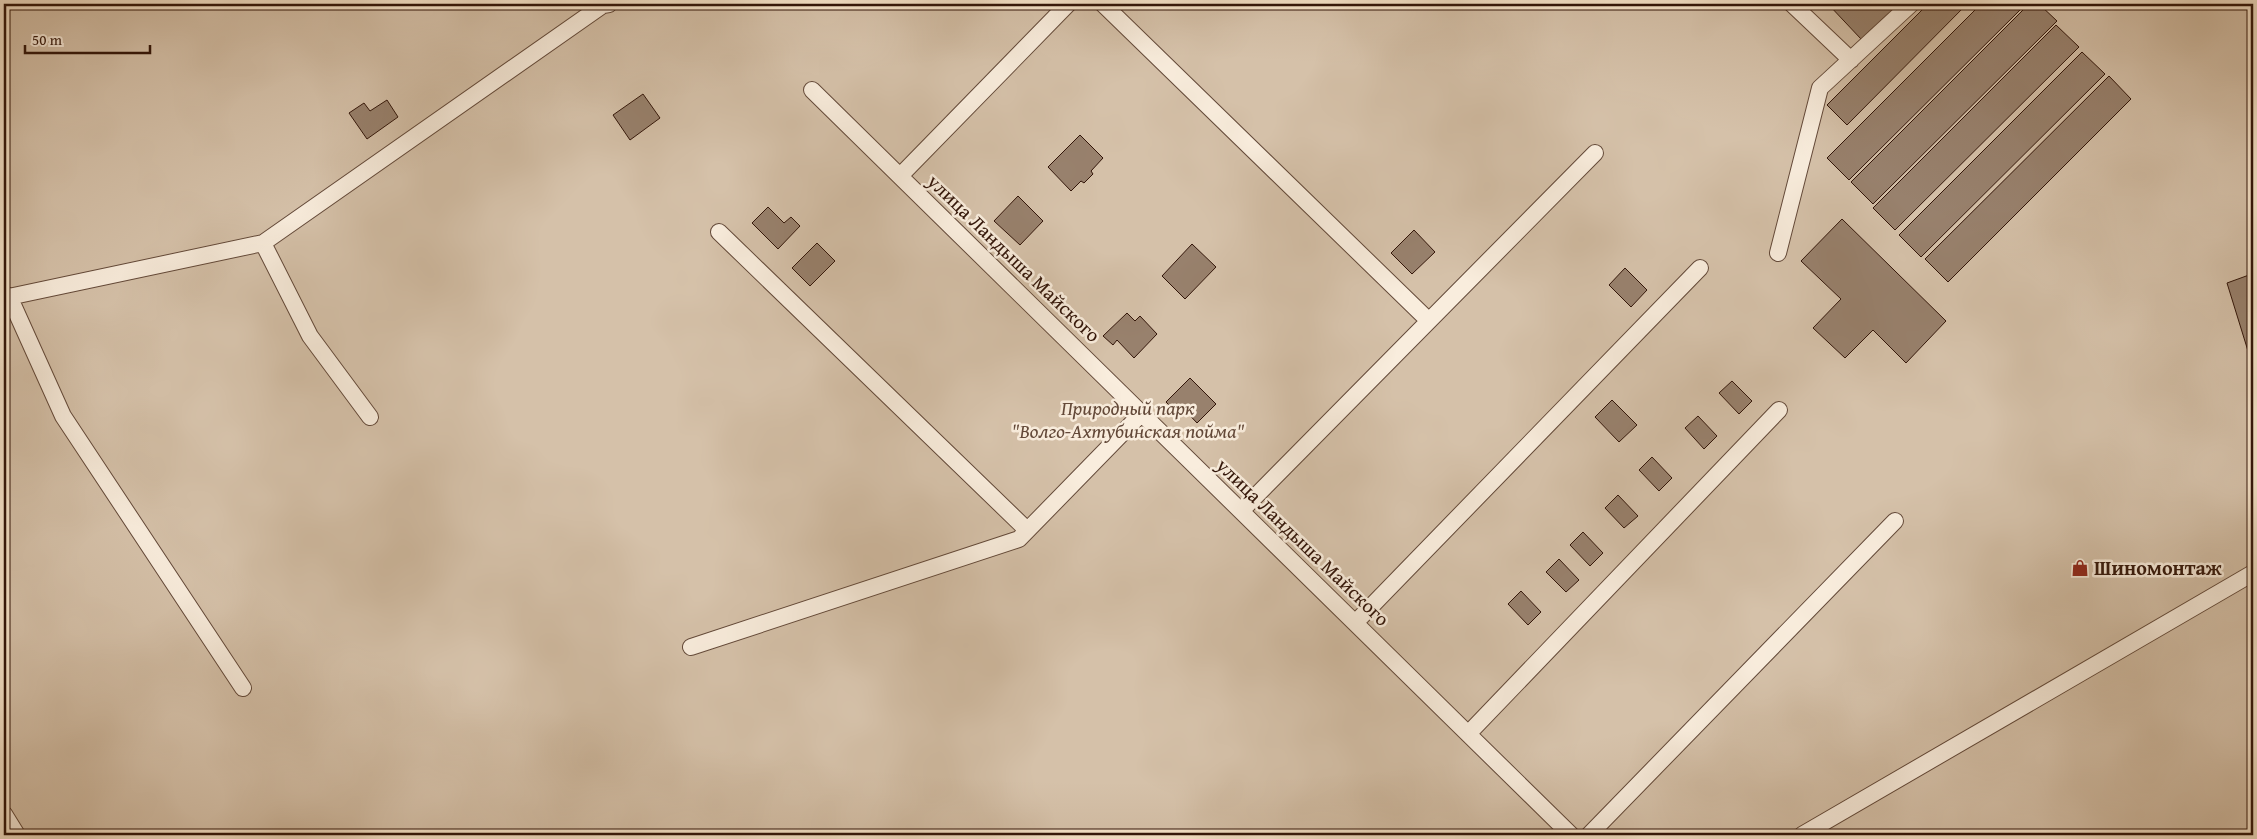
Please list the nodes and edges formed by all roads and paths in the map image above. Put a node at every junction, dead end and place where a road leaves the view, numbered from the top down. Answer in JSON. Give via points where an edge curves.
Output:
{"nodes":[{"id":1,"x":609,"y":4,"type":"edge"},
{"id":2,"x":1068,"y":4,"type":"edge"},
{"id":3,"x":1103,"y":4,"type":"edge"},
{"id":4,"x":1792,"y":4,"type":"edge"},
{"id":5,"x":1911,"y":4,"type":"edge"},
{"id":6,"x":1851,"y":60,"type":"junction"},
{"id":7,"x":812,"y":90,"type":"dead end"},
{"id":8,"x":1595,"y":153,"type":"dead end"},
{"id":9,"x":900,"y":176,"type":"junction"},
{"id":10,"x":719,"y":232,"type":"dead end"},
{"id":11,"x":263,"y":243,"type":"junction"},
{"id":12,"x":1778,"y":253,"type":"dead end"},
{"id":13,"x":1700,"y":268,"type":"dead end"},
{"id":14,"x":6,"y":297,"type":"edge"},
{"id":15,"x":1429,"y":321,"type":"junction"},
{"id":16,"x":1779,"y":410,"type":"dead end"},
{"id":17,"x":1142,"y":414,"type":"junction"},
{"id":18,"x":370,"y":417,"type":"dead end"},
{"id":19,"x":1241,"y":511,"type":"junction"},
{"id":20,"x":1895,"y":521,"type":"dead end"},
{"id":21,"x":1027,"y":530,"type":"junction"},
{"id":22,"x":2253,"y":573,"type":"edge"},
{"id":23,"x":1355,"y":623,"type":"junction"},
{"id":24,"x":691,"y":647,"type":"dead end"},
{"id":25,"x":243,"y":688,"type":"dead end"},
{"id":26,"x":1468,"y":734,"type":"junction"},
{"id":27,"x":4,"y":814,"type":"edge"},
{"id":28,"x":17,"y":835,"type":"edge"},
{"id":29,"x":1571,"y":835,"type":"edge"},
{"id":30,"x":1590,"y":835,"type":"edge"},
{"id":31,"x":1802,"y":835,"type":"edge"}],
"edges":[{"from":1,"to":11,"type":"street","via":[[603,5]]},
{"from":2,"to":9,"type":"street"},
{"from":3,"to":15,"type":"street"},
{"from":4,"to":6,"type":"street"},
{"from":5,"to":6,"type":"street"},
{"from":6,"to":12,"type":"street","via":[[1820,88]]},
{"from":7,"to":9,"type":"street","name":"улица Ландыша Майского"},
{"from":8,"to":15,"type":"street"},
{"from":9,"to":17,"type":"street","name":"улица Ландыша Майского"},
{"from":10,"to":21,"type":"street"},
{"from":11,"to":14,"type":"street"},
{"from":11,"to":18,"type":"street","via":[[310,336]]},
{"from":13,"to":23,"type":"street"},
{"from":14,"to":25,"type":"street","via":[[63,416]]},
{"from":15,"to":19,"type":"street"},
{"from":16,"to":26,"type":"street"},
{"from":17,"to":19,"type":"street","name":"улица Ландыша Майского"},
{"from":17,"to":21,"type":"street"},
{"from":19,"to":23,"type":"street","name":"улица Ландыша Майского"},
{"from":20,"to":30,"type":"street"},
{"from":21,"to":24,"type":"street","via":[[1019,539]]},
{"from":22,"to":31,"type":"street"},
{"from":23,"to":26,"type":"street","name":"улица Ландыша Майского"},
{"from":26,"to":29,"type":"street","name":"улица Ландыша Майского"},
{"from":27,"to":28,"type":"street"}]}
